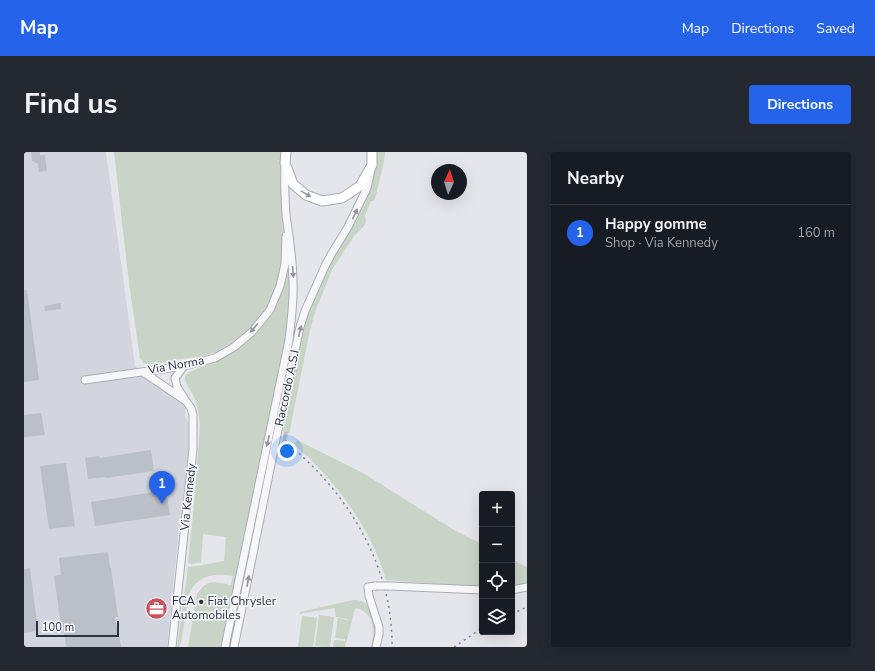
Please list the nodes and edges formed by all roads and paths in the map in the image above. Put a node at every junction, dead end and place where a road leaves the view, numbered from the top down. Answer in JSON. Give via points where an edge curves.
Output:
{"nodes":[{"id":1,"x":286,"y":152,"type":"edge"},
{"id":2,"x":372,"y":152,"type":"edge"},
{"id":3,"x":285,"y":163,"type":"junction"},
{"id":4,"x":372,"y":165,"type":"junction"},
{"id":5,"x":286,"y":214,"type":"junction"},
{"id":6,"x":184,"y":366,"type":"junction"},
{"id":7,"x":143,"y":372,"type":"junction"},
{"id":8,"x":85,"y":380,"type":"dead end"},
{"id":9,"x":186,"y":401,"type":"junction"},
{"id":10,"x":527,"y":587,"type":"edge"},
{"id":11,"x":515,"y":589,"type":"edge"},
{"id":12,"x":479,"y":590,"type":"edge"},
{"id":13,"x":172,"y":647,"type":"edge"},
{"id":14,"x":225,"y":647,"type":"edge"},
{"id":15,"x":234,"y":647,"type":"edge"},
{"id":16,"x":376,"y":647,"type":"edge"}],
"edges":[{"from":1,"to":3,"type":"main road"},
{"from":2,"to":4,"type":"main road"},
{"from":3,"to":4,"type":"main road","one_way":true,"via":[[293,184],[306,195],[322,201],[342,198],[360,186]]},
{"from":3,"to":5,"type":"street","name":"Raccordo A.S.I"},
{"from":15,"to":4,"type":"street","name":"Raccordo A.S.I","one_way":true,"via":[[305,311],[325,266],[348,228],[367,188]]},
{"from":5,"to":6,"type":"street","name":"Via Norma","one_way":true,"via":[[285,264],[280,286],[270,310],[252,332],[234,347],[214,358]]},
{"from":5,"to":14,"type":"street","name":"Raccordo A.S.I","one_way":true,"via":[[293,282],[289,340]]},
{"from":6,"to":7,"type":"street","name":"Via Norma"},
{"from":6,"to":9,"type":"street","name":"Via Kennedy","via":[[175,378],[177,387]]},
{"from":7,"to":8,"type":"street","name":"Via Norma"},
{"from":7,"to":9,"type":"street"},
{"from":9,"to":13,"type":"street","name":"Via Kennedy","via":[[193,415],[193,449]]},
{"from":10,"to":11,"type":"street"},
{"from":12,"to":16,"type":"street","bridge":true,"via":[[368,587],[379,627]]}]}
